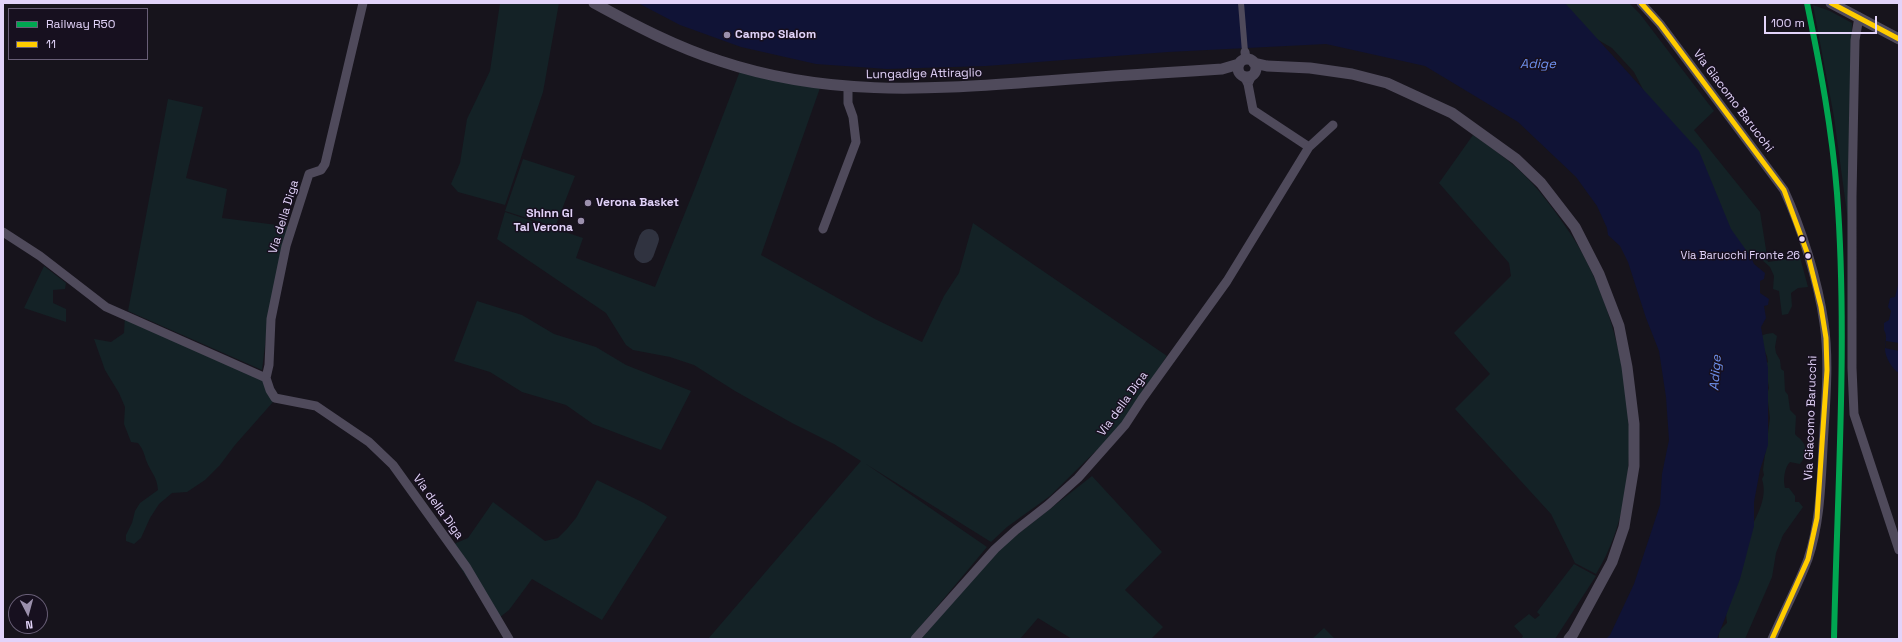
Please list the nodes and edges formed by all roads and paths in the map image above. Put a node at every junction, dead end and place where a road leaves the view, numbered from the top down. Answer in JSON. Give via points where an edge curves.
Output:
{"nodes":[{"id":1,"x":363,"y":3,"type":"edge"},
{"id":2,"x":594,"y":3,"type":"edge"},
{"id":3,"x":1241,"y":3,"type":"edge"},
{"id":4,"x":1641,"y":3,"type":"edge"},
{"id":5,"x":1831,"y":3,"type":"edge"},
{"id":6,"x":1859,"y":17,"type":"junction"},
{"id":7,"x":1899,"y":39,"type":"edge"},
{"id":8,"x":1247,"y":69,"type":"junction"},
{"id":9,"x":848,"y":87,"type":"junction"},
{"id":10,"x":1333,"y":125,"type":"dead end"},
{"id":11,"x":1309,"y":147,"type":"junction"},
{"id":12,"x":824,"y":229,"type":"dead end"},
{"id":13,"x":3,"y":232,"type":"edge"},
{"id":14,"x":266,"y":378,"type":"junction"},
{"id":15,"x":1899,"y":550,"type":"edge"},
{"id":16,"x":508,"y":639,"type":"edge"},
{"id":17,"x":914,"y":639,"type":"edge"},
{"id":18,"x":1569,"y":639,"type":"edge"},
{"id":19,"x":1772,"y":639,"type":"edge"}],
"edges":[{"from":1,"to":14,"type":"street","name":"Via della Diga","via":[[325,164],[321,170],[309,174],[286,246],[271,319]]},
{"from":2,"to":9,"type":"street","name":"Lungadige Attiraglio","via":[[651,32],[720,61],[798,80]]},
{"from":3,"to":8,"type":"street"},
{"from":4,"to":19,"type":"street","name":"Via Giacomo Barucchi","via":[[1660,24],[1784,190],[1795,213],[1808,256],[1824,323],[1826,395],[1817,524],[1808,559]]},
{"from":5,"to":6,"type":"street"},
{"from":6,"to":7,"type":"street"},
{"from":6,"to":15,"type":"street","via":[[1856,40],[1852,197],[1854,414]]},
{"from":8,"to":9,"type":"street","name":"Lungadige Attiraglio","via":[[933,88]]},
{"from":8,"to":11,"type":"street","via":[[1253,110]]},
{"from":8,"to":18,"type":"street","name":"Lungadige Attiraglio","via":[[1267,66],[1310,68],[1352,74],[1387,83],[1452,113],[1516,159],[1540,183],[1575,227],[1599,274],[1619,326],[1627,367],[1634,431],[1634,466],[1624,527],[1612,562]]},
{"from":9,"to":12,"type":"street","via":[[848,102],[856,142]]},
{"from":10,"to":11,"type":"street","name":"Via della Diga"},
{"from":11,"to":17,"type":"street","name":"Via della Diga","via":[[1227,281],[1125,425],[1078,478],[995,549]]},
{"from":13,"to":14,"type":"street","via":[[40,256],[106,306]]},
{"from":14,"to":16,"type":"street","name":"Via della Diga","via":[[275,398],[316,406],[369,442],[393,465],[467,568]]}]}
